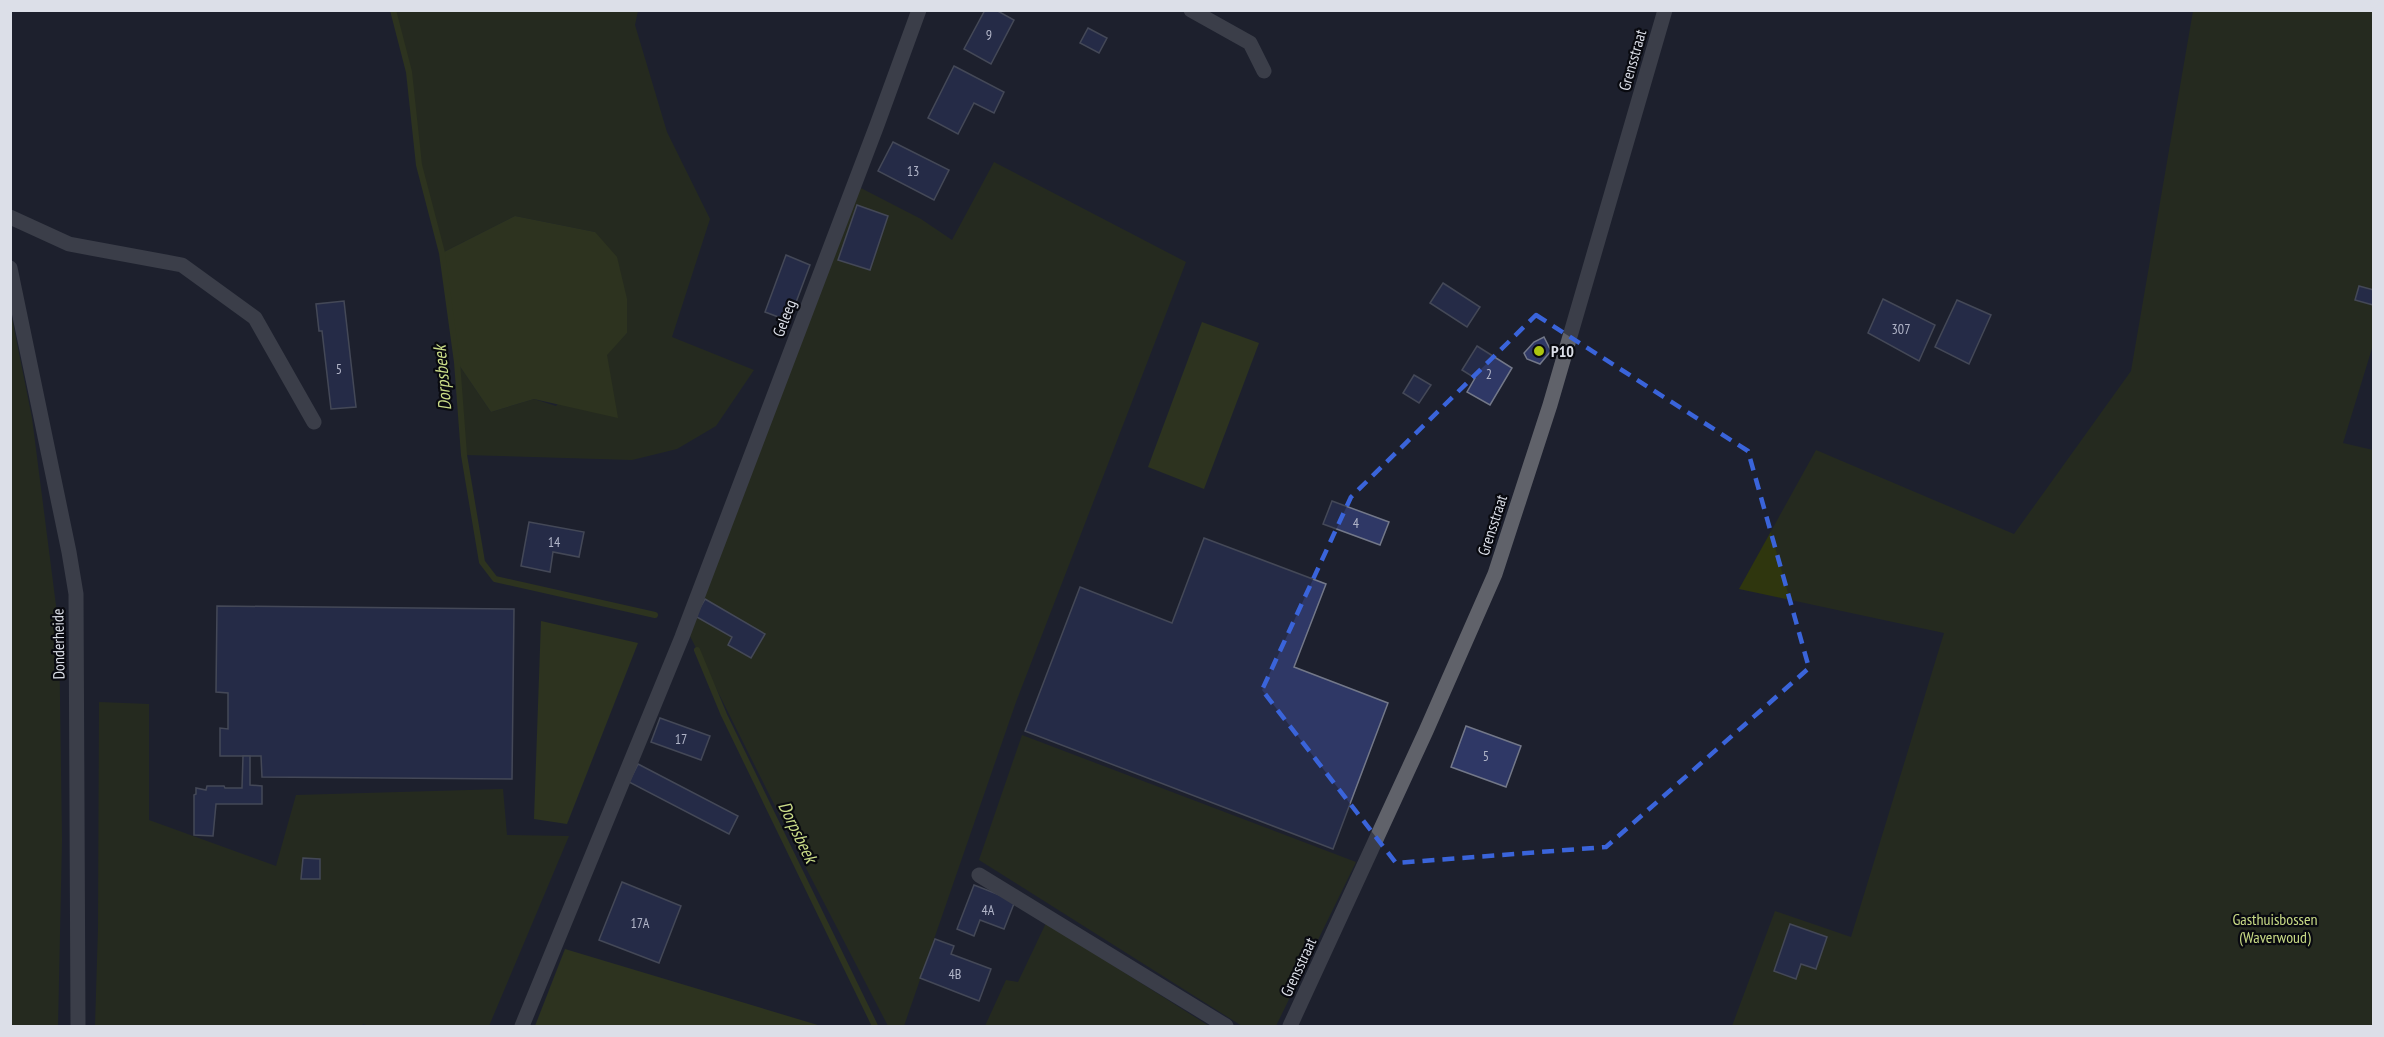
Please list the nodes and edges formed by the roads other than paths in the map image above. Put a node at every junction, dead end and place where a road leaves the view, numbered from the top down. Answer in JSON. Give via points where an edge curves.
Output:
{"nodes":[{"id":1,"x":918,"y":10,"type":"edge"},
{"id":2,"x":1191,"y":10,"type":"edge"},
{"id":3,"x":1665,"y":10,"type":"edge"},
{"id":4,"x":1264,"y":71,"type":"dead end"},
{"id":5,"x":10,"y":217,"type":"edge"},
{"id":6,"x":10,"y":268,"type":"edge"},
{"id":7,"x":314,"y":422,"type":"dead end"},
{"id":8,"x":979,"y":875,"type":"dead end"},
{"id":9,"x":78,"y":1026,"type":"edge"},
{"id":10,"x":522,"y":1026,"type":"edge"},
{"id":11,"x":1226,"y":1026,"type":"edge"},
{"id":12,"x":1290,"y":1026,"type":"edge"}],
"edges":[{"from":1,"to":10,"type":"street","name":"Geleeg","via":[[682,637]]},
{"from":2,"to":4,"type":"street","via":[[1250,43]]},
{"from":3,"to":12,"type":"street","name":"Grensstraat","via":[[1550,405],[1495,574]]},
{"from":5,"to":7,"type":"street","via":[[69,244],[182,265],[255,318]]},
{"from":6,"to":9,"type":"street","name":"Donderheide","via":[[76,594]]},
{"from":8,"to":11,"type":"street"}]}
